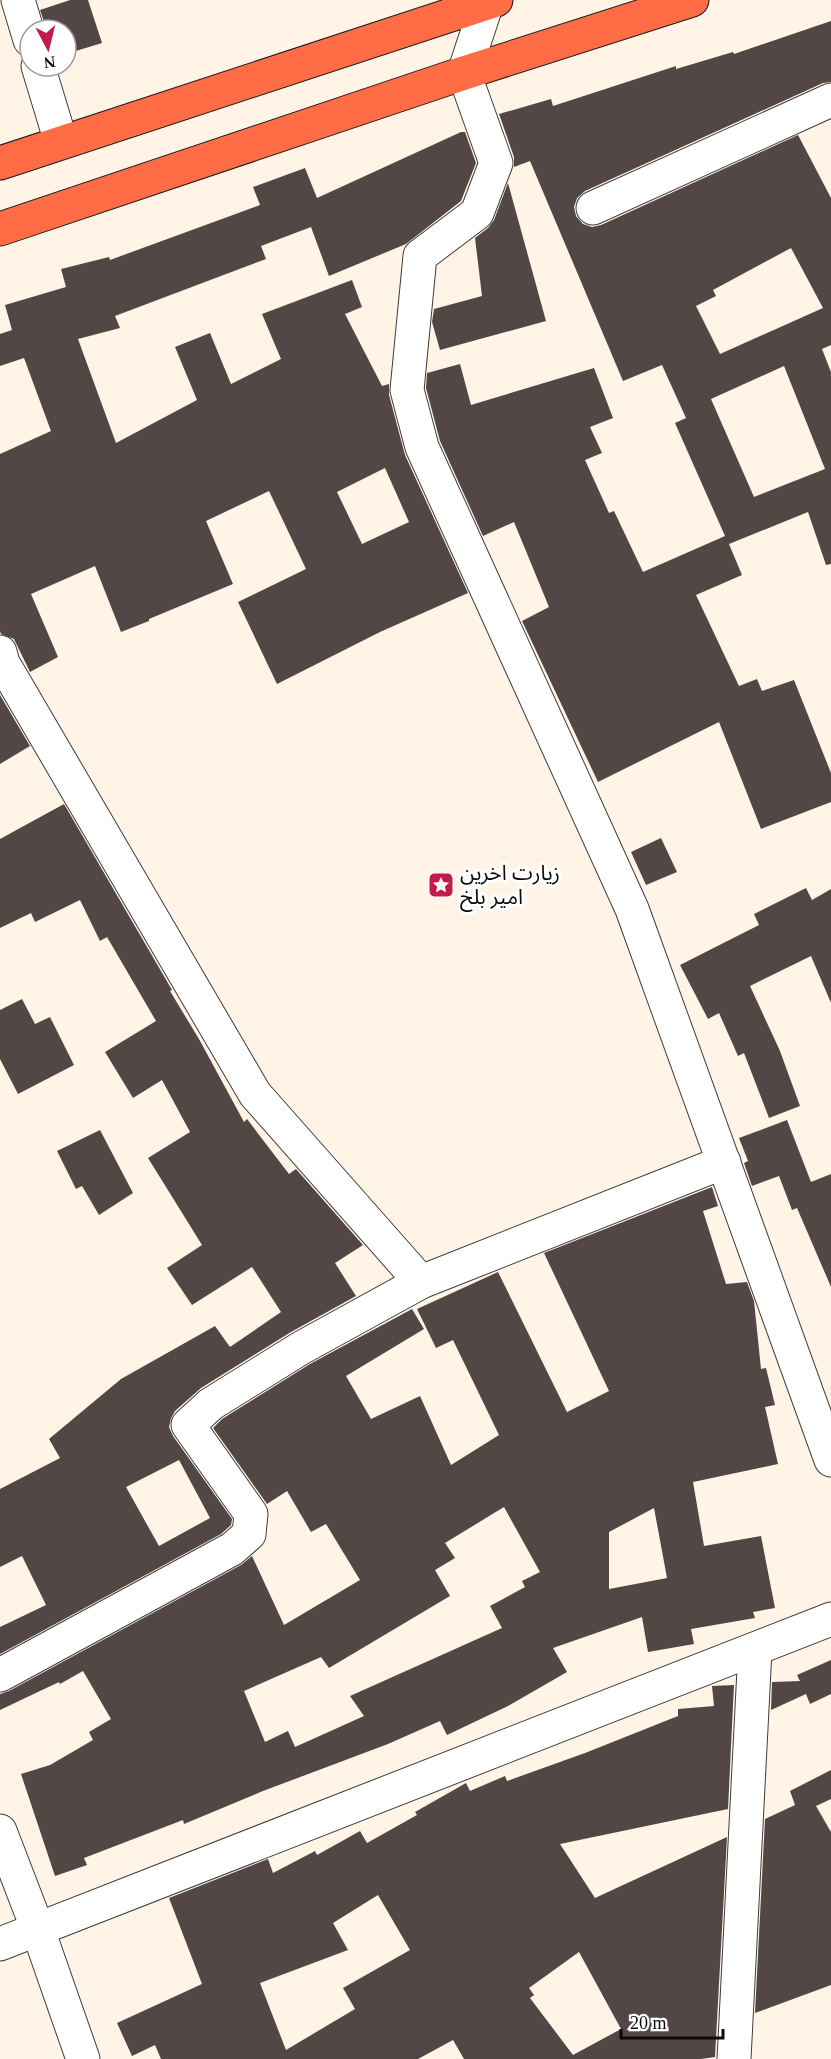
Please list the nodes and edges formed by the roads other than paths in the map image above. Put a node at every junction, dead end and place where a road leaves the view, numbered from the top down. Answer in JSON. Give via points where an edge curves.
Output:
{"nodes":[{"id":1,"x":18,"y":0,"type":"edge"},
{"id":2,"x":692,"y":0,"type":"edge"},
{"id":3,"x":491,"y":1,"type":"edge"},
{"id":4,"x":23,"y":18,"type":"edge"},
{"id":5,"x":464,"y":73,"type":"junction"},
{"id":6,"x":42,"y":78,"type":"edge"},
{"id":7,"x":831,"y":100,"type":"edge"},
{"id":8,"x":62,"y":142,"type":"junction"},
{"id":9,"x":0,"y":163,"type":"edge"},
{"id":10,"x":593,"y":207,"type":"dead end"},
{"id":11,"x":0,"y":230,"type":"edge"},
{"id":12,"x":1,"y":660,"type":"edge"},
{"id":13,"x":724,"y":1162,"type":"junction"},
{"id":14,"x":421,"y":1282,"type":"junction"},
{"id":15,"x":831,"y":1460,"type":"edge"},
{"id":16,"x":831,"y":1619,"type":"edge"},
{"id":17,"x":755,"y":1650,"type":"junction"},
{"id":18,"x":0,"y":1675,"type":"edge"},
{"id":19,"x":0,"y":1830,"type":"edge"},
{"id":20,"x":38,"y":1930,"type":"junction"},
{"id":21,"x":0,"y":1944,"type":"edge"},
{"id":22,"x":83,"y":2059,"type":"edge"},
{"id":23,"x":734,"y":2059,"type":"edge"}],
"edges":[{"from":1,"to":4,"type":"street"},
{"from":2,"to":5,"type":"highway"},
{"from":3,"to":5,"type":"street"},
{"from":3,"to":8,"type":"highway"},
{"from":5,"to":11,"type":"highway"},
{"from":5,"to":13,"type":"street","via":[[496,163],[477,213],[420,256],[408,390],[422,447],[632,909]]},
{"from":6,"to":8,"type":"street"},
{"from":7,"to":10,"type":"street"},
{"from":8,"to":9,"type":"highway"},
{"from":12,"to":14,"type":"street","via":[[255,1094]]},
{"from":13,"to":14,"type":"street"},
{"from":13,"to":15,"type":"street"},
{"from":14,"to":18,"type":"street","via":[[301,1348],[211,1404],[188,1425],[251,1514],[249,1534],[232,1550]]},
{"from":16,"to":17,"type":"street"},
{"from":17,"to":20,"type":"street"},
{"from":17,"to":23,"type":"street"},
{"from":19,"to":20,"type":"street"},
{"from":20,"to":21,"type":"street"},
{"from":20,"to":22,"type":"street"}]}
